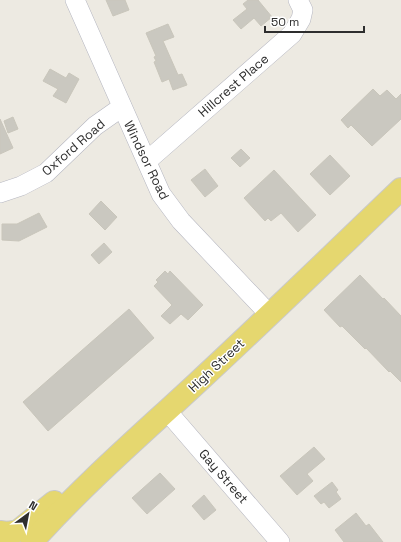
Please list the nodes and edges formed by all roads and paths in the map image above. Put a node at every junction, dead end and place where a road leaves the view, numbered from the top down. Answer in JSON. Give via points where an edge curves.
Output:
{"nodes":[{"id":1,"x":75,"y":0,"type":"edge"},
{"id":2,"x":298,"y":0,"type":"edge"},
{"id":3,"x":122,"y":107,"type":"junction"},
{"id":4,"x":146,"y":161,"type":"junction"},
{"id":5,"x":401,"y":189,"type":"edge"},
{"id":6,"x":0,"y":193,"type":"edge"},
{"id":7,"x":270,"y":315,"type":"junction"},
{"id":8,"x":167,"y":411,"type":"junction"},
{"id":9,"x":82,"y":490,"type":"junction"},
{"id":10,"x":0,"y":532,"type":"edge"},
{"id":11,"x":32,"y":542,"type":"edge"},
{"id":12,"x":280,"y":542,"type":"edge"}],
"edges":[{"from":1,"to":3,"type":"street","name":"Windsor Road"},
{"from":2,"to":4,"type":"street","name":"Hillcrest Place","via":[[303,10],[292,34]]},
{"from":3,"to":4,"type":"street","name":"Windsor Road"},
{"from":3,"to":6,"type":"street","name":"Oxford Road","via":[[95,126],[46,173]]},
{"from":4,"to":7,"type":"street","name":"Windsor Road","via":[[161,194],[181,221]]},
{"from":5,"to":7,"type":"main road","name":"High Street"},
{"from":7,"to":8,"type":"main road","name":"High Street"},
{"from":8,"to":9,"type":"main road","name":"High Street"},
{"from":8,"to":12,"type":"street","name":"Gay Street"},
{"from":9,"to":10,"type":"main road","via":[[65,494],[18,531]]},
{"from":9,"to":11,"type":"main road","name":"High Street"}]}
